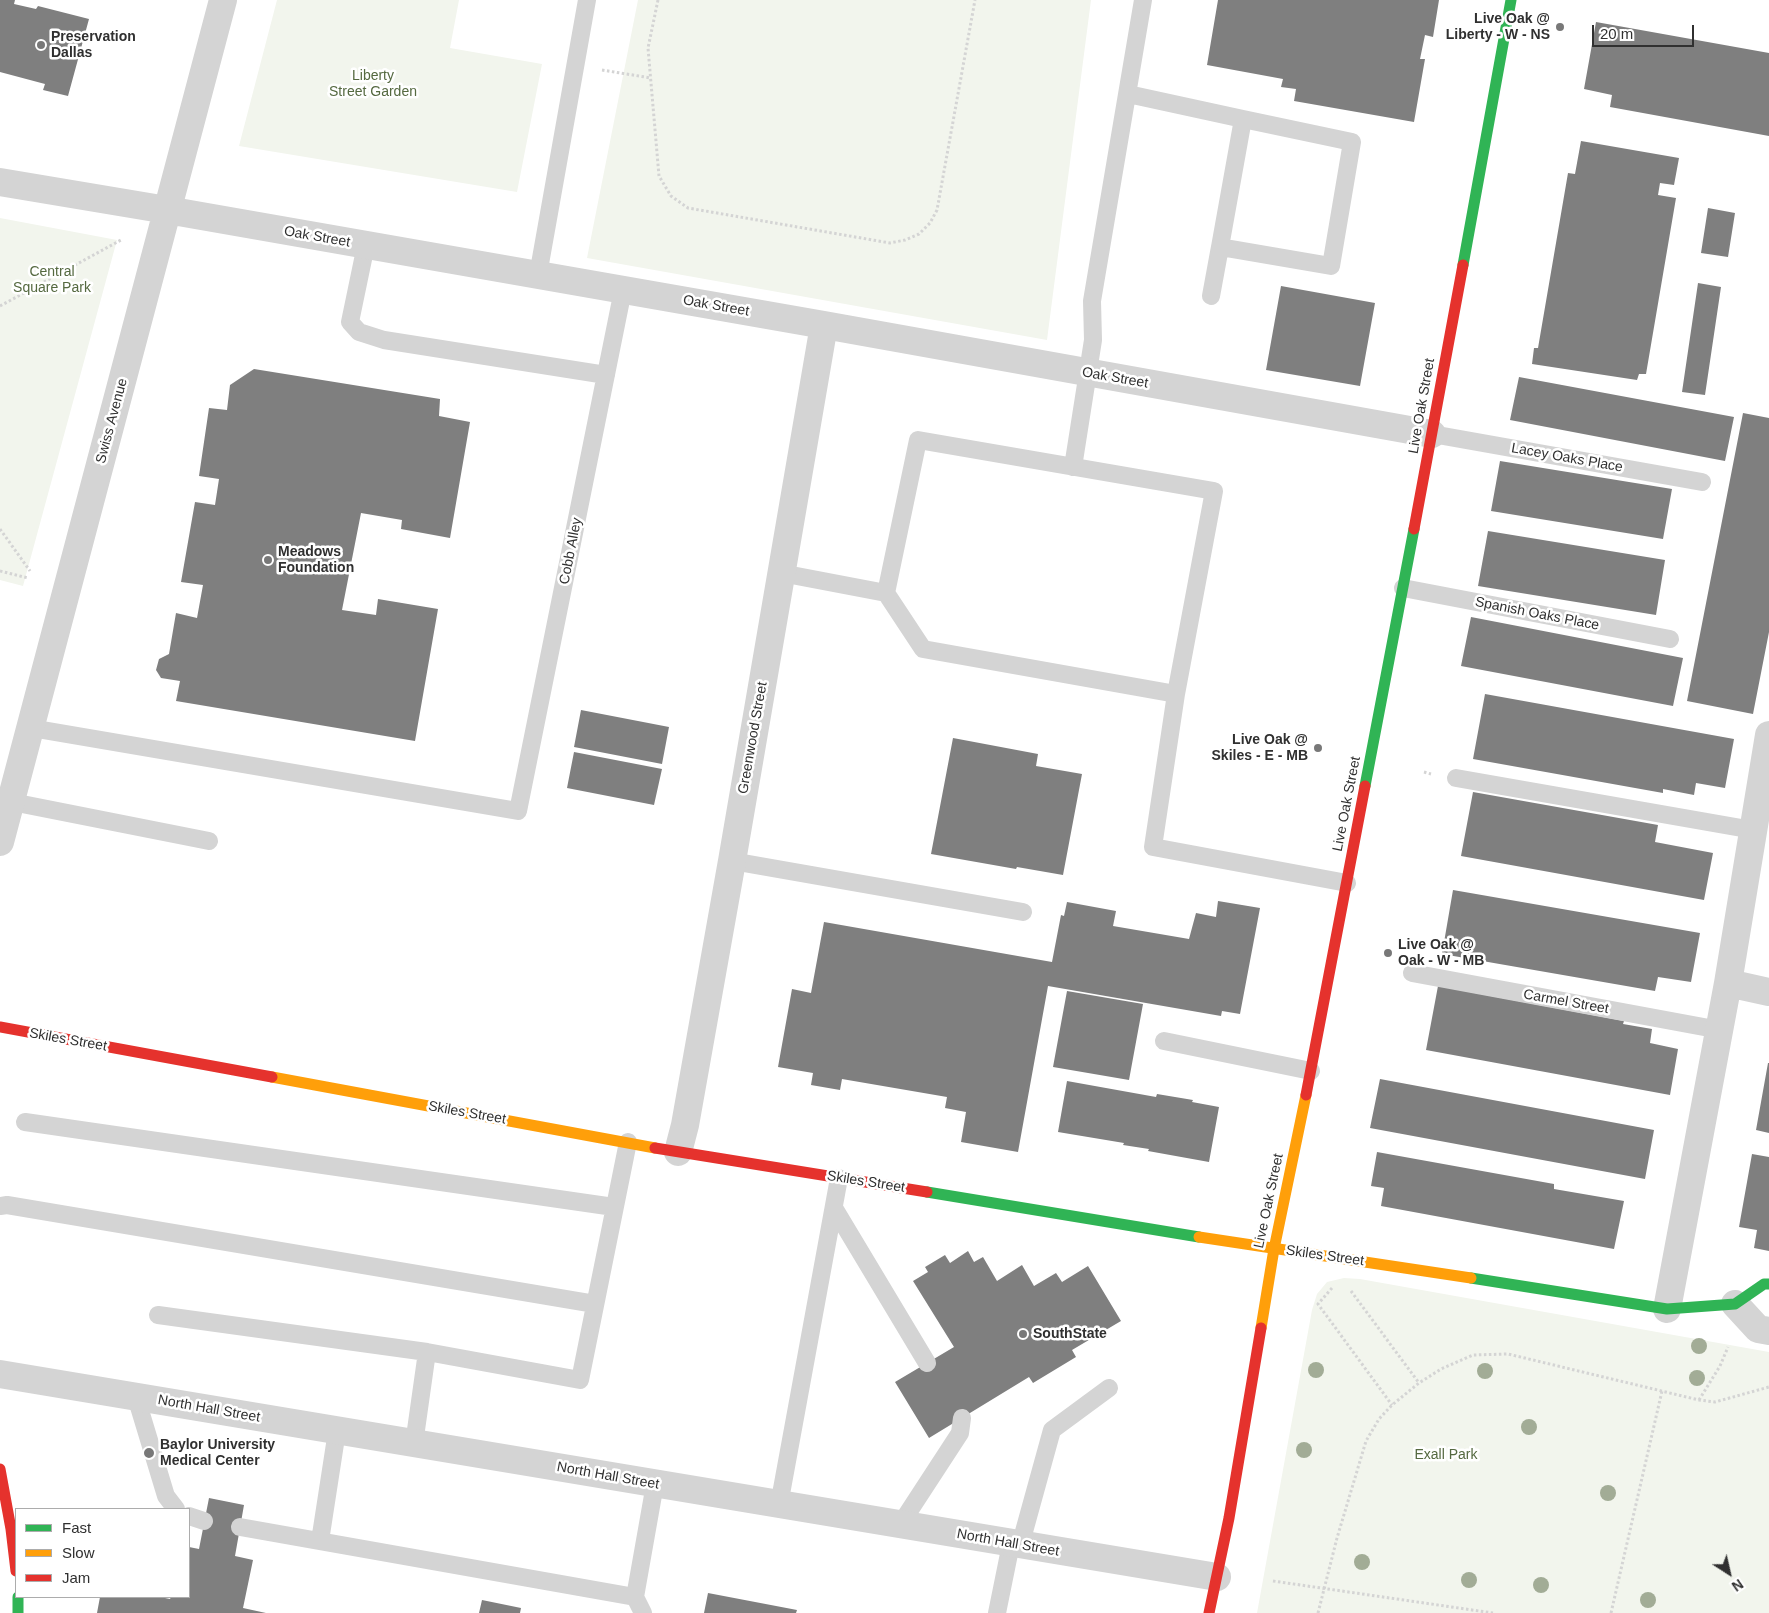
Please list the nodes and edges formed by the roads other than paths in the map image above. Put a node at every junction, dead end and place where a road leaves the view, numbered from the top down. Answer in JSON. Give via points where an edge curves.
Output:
{"nodes":[{"id":1,"x":223,"y":0,"type":"edge"},
{"id":2,"x":587,"y":0,"type":"edge"},
{"id":3,"x":1143,"y":0,"type":"edge"},
{"id":4,"x":1511,"y":0,"type":"edge"},
{"id":5,"x":1128,"y":94,"type":"junction"},
{"id":6,"x":1243,"y":119,"type":"junction"},
{"id":7,"x":0,"y":182,"type":"edge"},
{"id":8,"x":167,"y":210,"type":"junction"},
{"id":9,"x":366,"y":245,"type":"junction"},
{"id":10,"x":1220,"y":247,"type":"junction"},
{"id":11,"x":538,"y":275,"type":"junction"},
{"id":12,"x":623,"y":290,"type":"junction"},
{"id":13,"x":1211,"y":296,"type":"dead end"},
{"id":14,"x":824,"y":324,"type":"junction"},
{"id":15,"x":1086,"y":373,"type":"junction"},
{"id":16,"x":606,"y":375,"type":"junction"},
{"id":17,"x":1432,"y":434,"type":"junction"},
{"id":18,"x":1073,"y":467,"type":"junction"},
{"id":19,"x":1702,"y":482,"type":"dead end"},
{"id":20,"x":781,"y":573,"type":"junction"},
{"id":21,"x":1403,"y":588,"type":"junction"},
{"id":22,"x":886,"y":593,"type":"junction"},
{"id":23,"x":1670,"y":639,"type":"dead end"},
{"id":24,"x":1176,"y":694,"type":"junction"},
{"id":25,"x":31,"y":728,"type":"junction"},
{"id":26,"x":1769,"y":735,"type":"edge"},
{"id":27,"x":1456,"y":778,"type":"dead end"},
{"id":28,"x":12,"y":802,"type":"junction"},
{"id":29,"x":1753,"y":830,"type":"junction"},
{"id":30,"x":209,"y":841,"type":"dead end"},
{"id":31,"x":0,"y":842,"type":"edge"},
{"id":32,"x":732,"y":861,"type":"junction"},
{"id":33,"x":1347,"y":883,"type":"junction"},
{"id":34,"x":1024,"y":912,"type":"dead end"},
{"id":35,"x":1412,"y":973,"type":"dead end"},
{"id":36,"x":1728,"y":983,"type":"junction"},
{"id":37,"x":1769,"y":992,"type":"edge"},
{"id":38,"x":0,"y":1028,"type":"edge"},
{"id":39,"x":1720,"y":1030,"type":"junction"},
{"id":40,"x":1164,"y":1041,"type":"dead end"},
{"id":41,"x":1312,"y":1071,"type":"junction"},
{"id":42,"x":25,"y":1122,"type":"dead end"},
{"id":43,"x":628,"y":1142,"type":"junction"},
{"id":44,"x":678,"y":1152,"type":"junction"},
{"id":45,"x":839,"y":1178,"type":"junction"},
{"id":46,"x":0,"y":1206,"type":"edge"},
{"id":47,"x":614,"y":1207,"type":"junction"},
{"id":48,"x":834,"y":1208,"type":"junction"},
{"id":49,"x":1274,"y":1249,"type":"junction"},
{"id":50,"x":1769,"y":1284,"type":"edge"},
{"id":51,"x":595,"y":1304,"type":"junction"},
{"id":52,"x":1735,"y":1304,"type":"junction"},
{"id":53,"x":1668,"y":1309,"type":"junction"},
{"id":54,"x":158,"y":1315,"type":"dead end"},
{"id":55,"x":1769,"y":1331,"type":"edge"},
{"id":56,"x":427,"y":1352,"type":"junction"},
{"id":57,"x":927,"y":1363,"type":"dead end"},
{"id":58,"x":0,"y":1374,"type":"edge"},
{"id":59,"x":1109,"y":1388,"type":"dead end"},
{"id":60,"x":136,"y":1397,"type":"junction"},
{"id":61,"x":962,"y":1418,"type":"dead end"},
{"id":62,"x":337,"y":1431,"type":"junction"},
{"id":63,"x":414,"y":1444,"type":"junction"},
{"id":64,"x":0,"y":1469,"type":"edge"},
{"id":65,"x":655,"y":1484,"type":"junction"},
{"id":66,"x":779,"y":1505,"type":"junction"},
{"id":67,"x":175,"y":1508,"type":"edge"},
{"id":68,"x":900,"y":1525,"type":"junction"},
{"id":69,"x":240,"y":1527,"type":"dead end"},
{"id":70,"x":320,"y":1541,"type":"junction"},
{"id":71,"x":1016,"y":1545,"type":"junction"},
{"id":72,"x":15,"y":1560,"type":"edge"},
{"id":73,"x":1217,"y":1577,"type":"junction"},
{"id":74,"x":635,"y":1597,"type":"junction"},
{"id":75,"x":18,"y":1598,"type":"edge"},
{"id":76,"x":18,"y":1613,"type":"edge"},
{"id":77,"x":643,"y":1613,"type":"edge"},
{"id":78,"x":997,"y":1613,"type":"edge"},
{"id":79,"x":1209,"y":1613,"type":"edge"}],
"edges":[{"from":1,"to":8,"type":"street","name":"Swiss Avenue"},
{"from":2,"to":11,"type":"lane"},
{"from":3,"to":5,"type":"lane"},
{"from":4,"to":17,"type":"street","name":"Live Oak Street"},
{"from":5,"to":6,"type":"lane"},
{"from":5,"to":15,"type":"lane","via":[[1092,301],[1093,340]]},
{"from":6,"to":10,"type":"lane"},
{"from":6,"to":10,"type":"lane","via":[[1352,142],[1330,266]]},
{"from":7,"to":8,"type":"street","name":"Oak Street"},
{"from":8,"to":9,"type":"street","name":"Oak Street"},
{"from":8,"to":25,"type":"street","name":"Swiss Avenue"},
{"from":9,"to":11,"type":"street","name":"Oak Street"},
{"from":9,"to":16,"type":"lane","via":[[350,322],[359,332],[384,340]]},
{"from":10,"to":13,"type":"lane"},
{"from":11,"to":12,"type":"street","name":"Oak Street"},
{"from":12,"to":14,"type":"street","name":"Oak Street"},
{"from":12,"to":16,"type":"lane","name":"Cobb Alley"},
{"from":14,"to":15,"type":"street","name":"Oak Street"},
{"from":14,"to":20,"type":"street","name":"Greenwood Street"},
{"from":15,"to":17,"type":"street","name":"Oak Street"},
{"from":15,"to":18,"type":"lane"},
{"from":16,"to":25,"type":"lane","name":"Cobb Alley","via":[[518,811]]},
{"from":17,"to":19,"type":"lane","name":"Lacey Oaks Place"},
{"from":17,"to":21,"type":"street","name":"Live Oak Street"},
{"from":18,"to":22,"type":"lane","via":[[918,440]]},
{"from":18,"to":24,"type":"lane","via":[[1214,491]]},
{"from":20,"to":22,"type":"lane"},
{"from":20,"to":32,"type":"street","name":"Greenwood Street"},
{"from":21,"to":23,"type":"lane","name":"Spanish Oaks Place"},
{"from":21,"to":33,"type":"street","name":"Live Oak Street"},
{"from":22,"to":24,"type":"lane","via":[[923,649]]},
{"from":24,"to":33,"type":"lane","via":[[1153,847]]},
{"from":25,"to":28,"type":"street","name":"Swiss Avenue"},
{"from":26,"to":29,"type":"street"},
{"from":27,"to":29,"type":"lane"},
{"from":28,"to":30,"type":"lane"},
{"from":28,"to":31,"type":"street","name":"Swiss Avenue"},
{"from":29,"to":36,"type":"street"},
{"from":32,"to":34,"type":"lane"},
{"from":32,"to":44,"type":"street","name":"Greenwood Street","via":[[686,1125]]},
{"from":33,"to":41,"type":"street","name":"Live Oak Street"},
{"from":35,"to":39,"type":"lane","name":"Carmel Street"},
{"from":36,"to":37,"type":"street"},
{"from":36,"to":39,"type":"street"},
{"from":38,"to":43,"type":"street","name":"Skiles Street"},
{"from":39,"to":53,"type":"street"},
{"from":40,"to":41,"type":"lane"},
{"from":41,"to":49,"type":"street","name":"Live Oak Street"},
{"from":42,"to":47,"type":"lane"},
{"from":43,"to":44,"type":"street","name":"Skiles Street"},
{"from":43,"to":47,"type":"lane"},
{"from":44,"to":45,"type":"street","name":"Skiles Street"},
{"from":45,"to":48,"type":"lane"},
{"from":45,"to":49,"type":"street","name":"Skiles Street"},
{"from":46,"to":51,"type":"lane","via":[[17,1206]]},
{"from":47,"to":51,"type":"lane"},
{"from":48,"to":57,"type":"lane"},
{"from":48,"to":66,"type":"lane"},
{"from":49,"to":53,"type":"street","name":"Skiles Street"},
{"from":49,"to":73,"type":"street","name":"Live Oak Street"},
{"from":50,"to":52,"type":"street","via":[[1764,1284]]},
{"from":51,"to":56,"type":"lane","via":[[580,1380]]},
{"from":52,"to":53,"type":"street","name":"Skiles Street"},
{"from":52,"to":55,"type":"street","via":[[1758,1329]]},
{"from":54,"to":56,"type":"lane"},
{"from":56,"to":63,"type":"lane"},
{"from":58,"to":60,"type":"street","name":"North Hall Street"},
{"from":59,"to":71,"type":"lane","via":[[1052,1430]]},
{"from":60,"to":62,"type":"street","name":"North Hall Street"},
{"from":60,"to":67,"type":"lane","via":[[166,1496]]},
{"from":61,"to":68,"type":"lane","via":[[960,1433]]},
{"from":62,"to":63,"type":"street","name":"North Hall Street"},
{"from":62,"to":70,"type":"lane"},
{"from":63,"to":65,"type":"street","name":"North Hall Street"},
{"from":64,"to":72,"type":"street"},
{"from":65,"to":66,"type":"street","name":"North Hall Street"},
{"from":65,"to":74,"type":"lane"},
{"from":66,"to":68,"type":"street","name":"North Hall Street"},
{"from":68,"to":71,"type":"street","name":"North Hall Street"},
{"from":69,"to":70,"type":"lane"},
{"from":70,"to":74,"type":"lane"},
{"from":71,"to":73,"type":"street","name":"North Hall Street"},
{"from":71,"to":78,"type":"lane"},
{"from":73,"to":79,"type":"street","name":"Live Oak Street"},
{"from":74,"to":77,"type":"lane"},
{"from":75,"to":76,"type":"street"}]}
